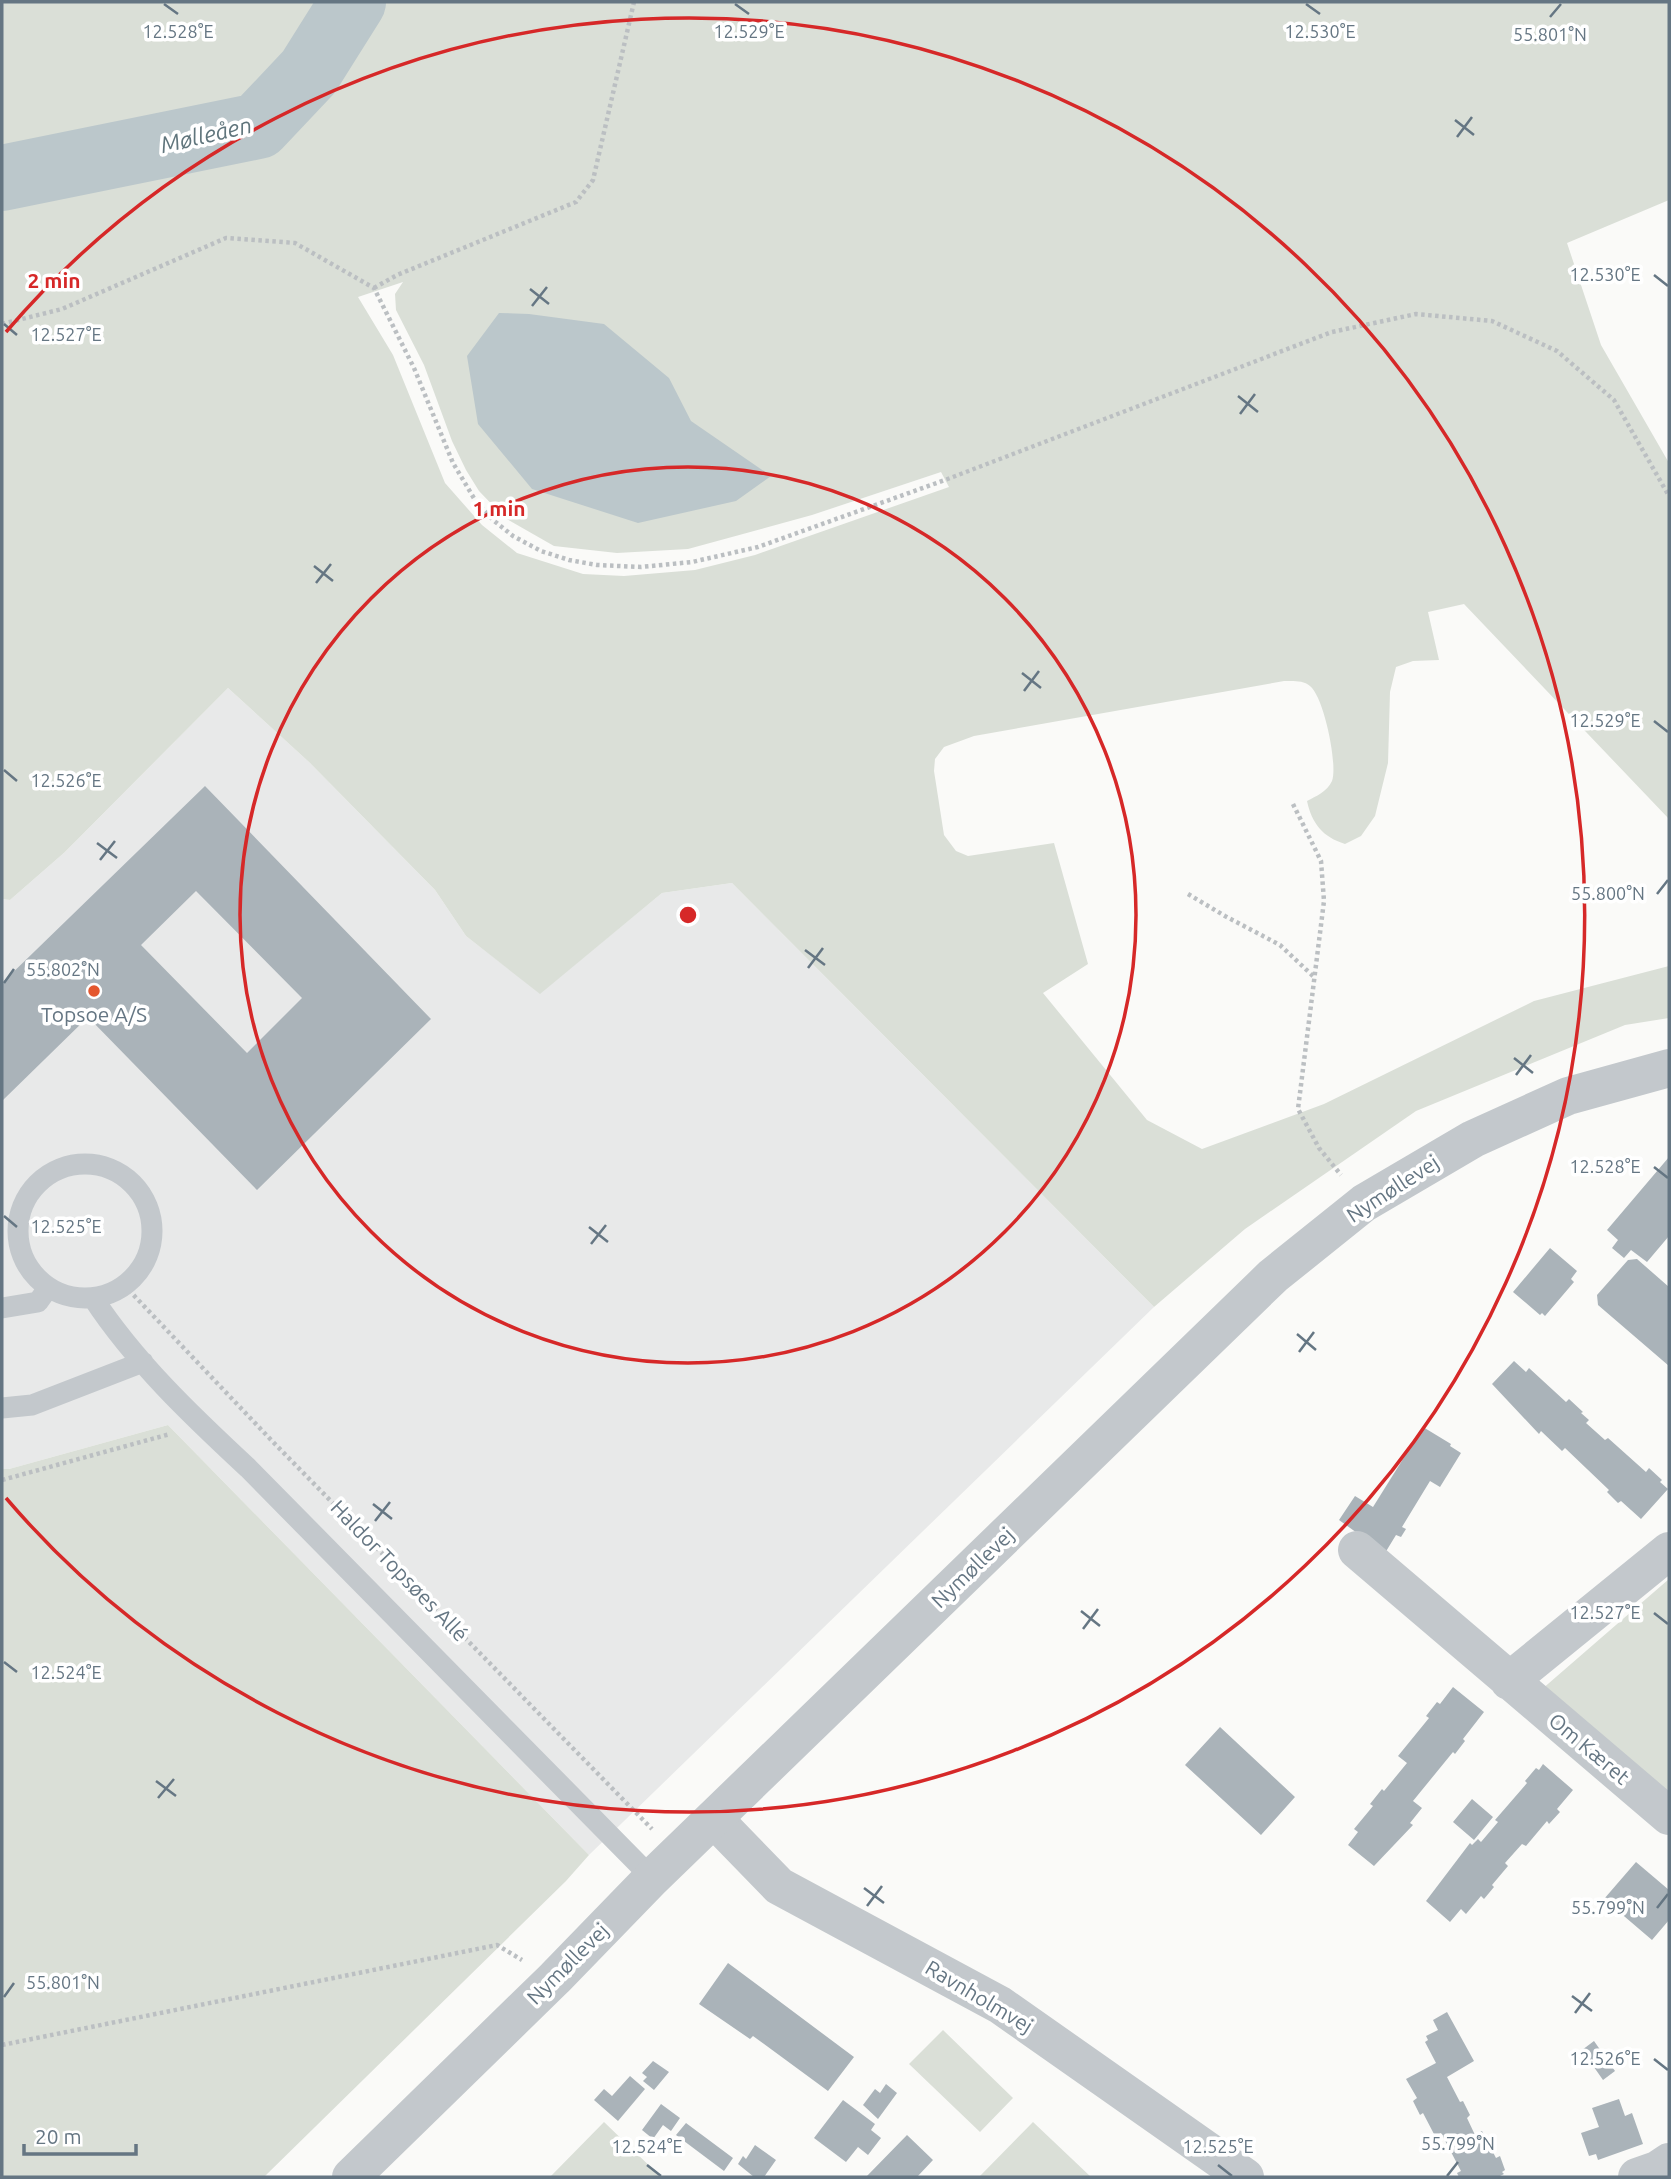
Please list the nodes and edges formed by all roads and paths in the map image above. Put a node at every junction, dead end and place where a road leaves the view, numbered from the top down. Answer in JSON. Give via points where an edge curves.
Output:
{"nodes":[{"id":1,"x":634,"y":2,"type":"edge"},
{"id":2,"x":374,"y":288,"type":"junction"},
{"id":3,"x":2,"y":324,"type":"edge"},
{"id":4,"x":1669,"y":496,"type":"edge"},
{"id":5,"x":1293,"y":804,"type":"dead end"},
{"id":6,"x":1188,"y":894,"type":"dead end"},
{"id":7,"x":1314,"y":976,"type":"junction"},
{"id":8,"x":1669,"y":1068,"type":"edge"},
{"id":9,"x":1364,"y":1203,"type":"junction"},
{"id":10,"x":124,"y":1285,"type":"junction"},
{"id":11,"x":48,"y":1288,"type":"junction"},
{"id":12,"x":93,"y":1298,"type":"junction"},
{"id":13,"x":2,"y":1308,"type":"edge"},
{"id":14,"x":143,"y":1362,"type":"junction"},
{"id":15,"x":2,"y":1408,"type":"edge"},
{"id":16,"x":203,"y":1425,"type":"junction"},
{"id":17,"x":2,"y":1480,"type":"edge"},
{"id":18,"x":1357,"y":1550,"type":"dead end"},
{"id":19,"x":1669,"y":1551,"type":"edge"},
{"id":20,"x":1508,"y":1681,"type":"junction"},
{"id":21,"x":1669,"y":1816,"type":"edge"},
{"id":22,"x":714,"y":1819,"type":"junction"},
{"id":23,"x":665,"y":1866,"type":"junction"},
{"id":24,"x":555,"y":1978,"type":"junction"},
{"id":25,"x":2,"y":2045,"type":"edge"},
{"id":26,"x":351,"y":2177,"type":"edge"},
{"id":27,"x":1245,"y":2177,"type":"edge"}],
"edges":[{"from":1,"to":2,"type":"path","via":[[593,180],[576,202]]},
{"from":2,"to":3,"type":"path","via":[[295,243],[226,239],[62,309]]},
{"from":2,"to":4,"type":"path","via":[[414,368],[453,463],[475,500],[513,536],[541,551],[597,565],[692,562],[758,547],[1332,332],[1416,314],[1492,321],[1557,351],[1614,400]]},
{"from":5,"to":7,"type":"path","via":[[1321,861],[1324,901]]},
{"from":6,"to":7,"type":"path","via":[[1280,945]]},
{"from":7,"to":9,"type":"path","via":[[1298,1109],[1319,1148]]},
{"from":8,"to":9,"type":"street","name":"Nymøllevej","via":[[1568,1096],[1473,1139]]},
{"from":9,"to":22,"type":"street","name":"Nymøllevej","via":[[1273,1276]]},
{"from":10,"to":11,"type":"lane","via":[[145,1262],[152,1240],[150,1211],[139,1190],[125,1177],[104,1166],[69,1165],[36,1184],[23,1203],[18,1227],[27,1266]]},
{"from":10,"to":12,"type":"lane"},
{"from":10,"to":23,"type":"path","name":"Haldor Topsøes Allé"},
{"from":11,"to":12,"type":"lane","via":[[70,1297]]},
{"from":11,"to":13,"type":"lane","via":[[38,1302]]},
{"from":12,"to":14,"type":"lane","name":"Haldor Topsøes Allé"},
{"from":14,"to":15,"type":"lane","via":[[32,1405]]},
{"from":14,"to":16,"type":"lane","name":"Haldor Topsøes Allé"},
{"from":16,"to":17,"type":"path"},
{"from":16,"to":23,"type":"lane","name":"Haldor Topsøes Allé"},
{"from":18,"to":20,"type":"street","name":"Om Kæret"},
{"from":19,"to":20,"type":"street"},
{"from":20,"to":21,"type":"street","name":"Om Kæret"},
{"from":22,"to":23,"type":"street","name":"Nymøllevej"},
{"from":22,"to":27,"type":"street","name":"Ravnholmvej","via":[[779,1886],[1000,2005]]},
{"from":23,"to":24,"type":"street","name":"Nymøllevej"},
{"from":24,"to":25,"type":"path","via":[[497,1945]]},
{"from":24,"to":26,"type":"street","name":"Nymøllevej"}]}
